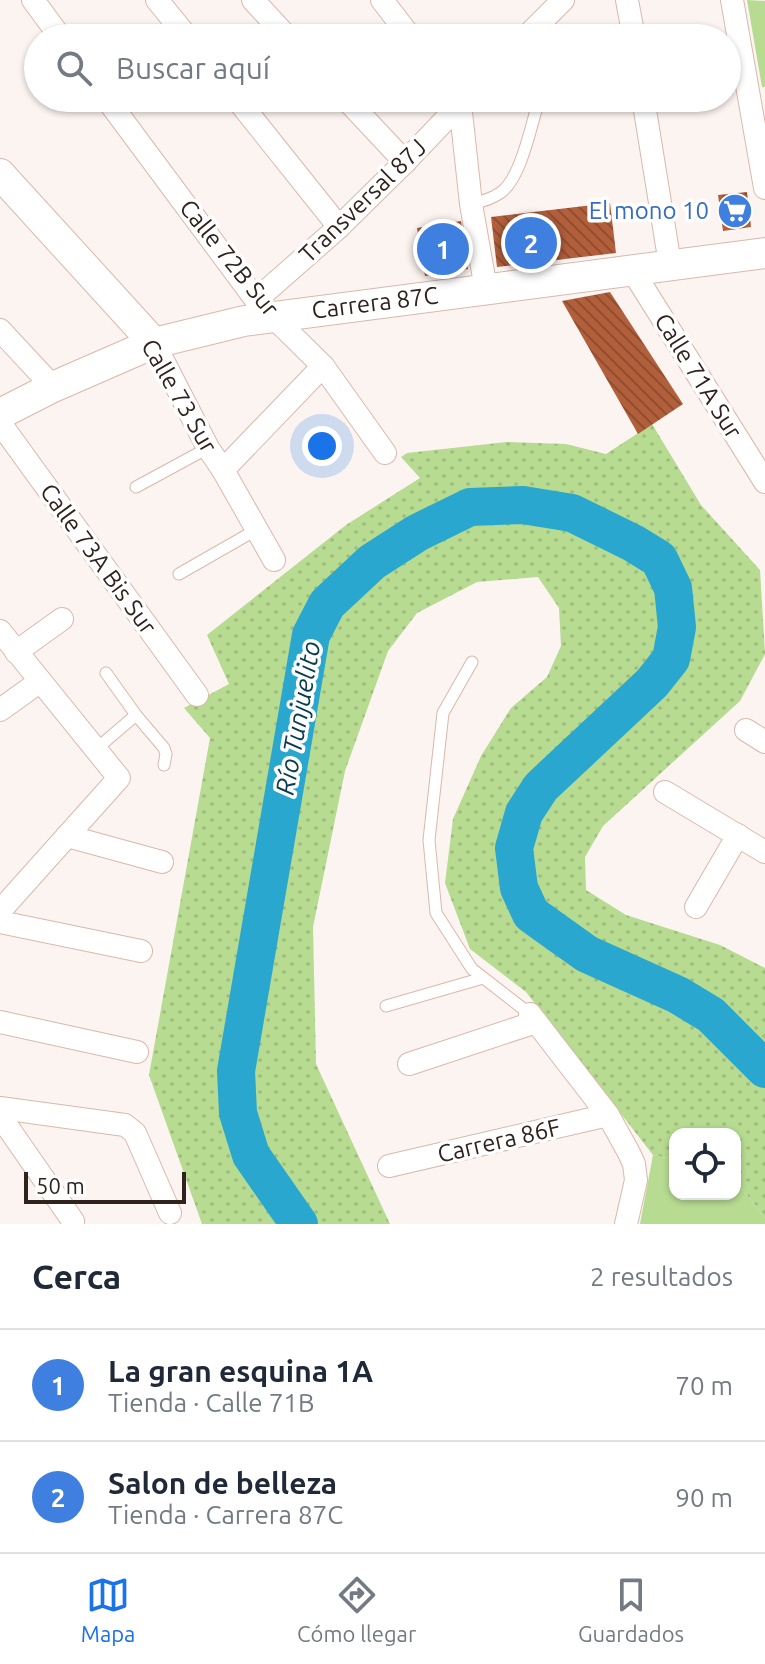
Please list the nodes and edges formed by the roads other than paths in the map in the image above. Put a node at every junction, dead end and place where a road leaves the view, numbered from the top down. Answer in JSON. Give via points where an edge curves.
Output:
{"nodes":[{"id":1,"x":33,"y":0,"type":"edge"},
{"id":2,"x":157,"y":0,"type":"edge"},
{"id":3,"x":253,"y":0,"type":"edge"},
{"id":4,"x":382,"y":0,"type":"edge"},
{"id":5,"x":563,"y":0,"type":"edge"},
{"id":6,"x":627,"y":0,"type":"edge"},
{"id":7,"x":732,"y":0,"type":"edge"},
{"id":8,"x":51,"y":24,"type":"edge"},
{"id":9,"x":177,"y":24,"type":"edge"},
{"id":10,"x":275,"y":24,"type":"edge"},
{"id":11,"x":400,"y":24,"type":"edge"},
{"id":12,"x":539,"y":24,"type":"edge"},
{"id":13,"x":631,"y":24,"type":"edge"},
{"id":14,"x":736,"y":24,"type":"edge"},
{"id":15,"x":741,"y":51,"type":"edge"},
{"id":16,"x":117,"y":112,"type":"edge"},
{"id":17,"x":247,"y":112,"type":"edge"},
{"id":18,"x":358,"y":112,"type":"edge"},
{"id":19,"x":450,"y":112,"type":"edge"},
{"id":20,"x":462,"y":112,"type":"edge"},
{"id":21,"x":535,"y":112,"type":"edge"},
{"id":22,"x":645,"y":112,"type":"edge"},
{"id":23,"x":405,"y":162,"type":"junction"},
{"id":24,"x":0,"y":174,"type":"edge"},
{"id":25,"x":765,"y":188,"type":"edge"},
{"id":26,"x":471,"y":204,"type":"junction"},
{"id":27,"x":339,"y":227,"type":"junction"},
{"id":28,"x":765,"y":253,"type":"edge"},
{"id":29,"x":670,"y":264,"type":"junction"},
{"id":30,"x":632,"y":270,"type":"junction"},
{"id":31,"x":486,"y":289,"type":"junction"},
{"id":32,"x":264,"y":308,"type":"junction"},
{"id":33,"x":0,"y":330,"type":"edge"},
{"id":34,"x":154,"y":343,"type":"junction"},
{"id":35,"x":323,"y":366,"type":"junction"},
{"id":36,"x":53,"y":387,"type":"junction"},
{"id":37,"x":0,"y":414,"type":"edge"},
{"id":38,"x":0,"y":423,"type":"edge"},
{"id":39,"x":208,"y":448,"type":"junction"},
{"id":40,"x":385,"y":453,"type":"dead end"},
{"id":41,"x":223,"y":470,"type":"junction"},
{"id":42,"x":765,"y":482,"type":"edge"},
{"id":43,"x":136,"y":487,"type":"dead end"},
{"id":44,"x":256,"y":530,"type":"junction"},
{"id":45,"x":274,"y":560,"type":"dead end"},
{"id":46,"x":179,"y":574,"type":"dead end"},
{"id":47,"x":62,"y":619,"type":"dead end"},
{"id":48,"x":0,"y":631,"type":"edge"},
{"id":49,"x":16,"y":652,"type":"junction"},
{"id":50,"x":472,"y":662,"type":"dead end"},
{"id":51,"x":106,"y":673,"type":"dead end"},
{"id":52,"x":39,"y":682,"type":"junction"},
{"id":53,"x":197,"y":695,"type":"dead end"},
{"id":54,"x":0,"y":710,"type":"edge"},
{"id":55,"x":136,"y":715,"type":"junction"},
{"id":56,"x":95,"y":750,"type":"junction"},
{"id":57,"x":164,"y":765,"type":"dead end"},
{"id":58,"x":665,"y":792,"type":"dead end"},
{"id":59,"x":738,"y":835,"type":"junction"},
{"id":60,"x":67,"y":836,"type":"junction"},
{"id":61,"x":765,"y":852,"type":"edge"},
{"id":62,"x":162,"y":862,"type":"dead end"},
{"id":63,"x":696,"y":907,"type":"dead end"},
{"id":64,"x":0,"y":911,"type":"edge"},
{"id":65,"x":0,"y":922,"type":"edge"},
{"id":66,"x":141,"y":951,"type":"dead end"},
{"id":67,"x":483,"y":978,"type":"junction"},
{"id":68,"x":386,"y":1006,"type":"dead end"},
{"id":69,"x":533,"y":1018,"type":"junction"},
{"id":70,"x":0,"y":1022,"type":"edge"},
{"id":71,"x":137,"y":1052,"type":"dead end"},
{"id":72,"x":409,"y":1064,"type":"dead end"},
{"id":73,"x":608,"y":1115,"type":"junction"},
{"id":74,"x":2,"y":1120,"type":"edge"},
{"id":75,"x":389,"y":1166,"type":"dead end"},
{"id":76,"x":170,"y":1213,"type":"dead end"},
{"id":77,"x":73,"y":1224,"type":"edge"},
{"id":78,"x":624,"y":1224,"type":"edge"}],
"edges":[{"from":1,"to":8,"type":"street"},
{"from":2,"to":9,"type":"street"},
{"from":3,"to":10,"type":"street"},
{"from":4,"to":11,"type":"street"},
{"from":5,"to":12,"type":"street"},
{"from":6,"to":13,"type":"street"},
{"from":7,"to":14,"type":"street"},
{"from":15,"to":25,"type":"street"},
{"from":16,"to":32,"type":"street","name":"Calle 72B Sur"},
{"from":17,"to":27,"type":"street"},
{"from":18,"to":23,"type":"street"},
{"from":19,"to":23,"type":"street","name":"Transversal 87J"},
{"from":20,"to":26,"type":"street"},
{"from":21,"to":26,"type":"lane","via":[[515,174],[503,192]]},
{"from":22,"to":29,"type":"street"},
{"from":23,"to":27,"type":"street","name":"Transversal 87J"},
{"from":24,"to":34,"type":"street","name":"Calle 73 Sur"},
{"from":26,"to":31,"type":"street"},
{"from":27,"to":32,"type":"street","name":"Transversal 87J"},
{"from":28,"to":29,"type":"street","name":"Carrera 87C"},
{"from":29,"to":30,"type":"street","name":"Carrera 87C"},
{"from":30,"to":31,"type":"street","name":"Carrera 87C"},
{"from":30,"to":42,"type":"street","name":"Calle 71A Sur"},
{"from":31,"to":32,"type":"street","name":"Carrera 87C"},
{"from":32,"to":34,"type":"street","name":"Carrera 87C","via":[[224,325]]},
{"from":32,"to":35,"type":"street","name":"Calle 72B Sur"},
{"from":33,"to":36,"type":"street"},
{"from":34,"to":36,"type":"street","name":"Carrera 87C"},
{"from":34,"to":39,"type":"street","name":"Calle 73 Sur"},
{"from":35,"to":40,"type":"street","name":"Calle 72B Sur"},
{"from":35,"to":41,"type":"street"},
{"from":36,"to":37,"type":"street","name":"Carrera 87C"},
{"from":38,"to":53,"type":"street","name":"Calle 73A Bis Sur"},
{"from":39,"to":41,"type":"street","name":"Calle 73 Sur"},
{"from":39,"to":43,"type":"lane"},
{"from":41,"to":44,"type":"street","name":"Calle 73 Sur"},
{"from":44,"to":45,"type":"street","name":"Calle 73 Sur"},
{"from":44,"to":46,"type":"lane"},
{"from":47,"to":49,"type":"street"},
{"from":48,"to":49,"type":"street"},
{"from":49,"to":52,"type":"street"},
{"from":50,"to":67,"type":"lane","via":[[443,713],[429,840],[436,913]]},
{"from":51,"to":55,"type":"lane"},
{"from":52,"to":54,"type":"street"},
{"from":52,"to":56,"type":"street"},
{"from":55,"to":56,"type":"lane"},
{"from":55,"to":57,"type":"lane","via":[[164,748]]},
{"from":56,"to":60,"type":"street","via":[[119,778]]},
{"from":58,"to":59,"type":"street"},
{"from":59,"to":61,"type":"street"},
{"from":59,"to":63,"type":"street"},
{"from":60,"to":62,"type":"street"},
{"from":60,"to":64,"type":"street"},
{"from":65,"to":66,"type":"street"},
{"from":67,"to":68,"type":"lane"},
{"from":67,"to":69,"type":"lane"},
{"from":69,"to":72,"type":"street"},
{"from":69,"to":73,"type":"street"},
{"from":70,"to":71,"type":"street"},
{"from":73,"to":75,"type":"street","name":"Carrera 86F"},
{"from":73,"to":78,"type":"street","via":[[634,1164],[636,1180]]},
{"from":74,"to":76,"type":"street","via":[[125,1125],[135,1133]]},
{"from":74,"to":77,"type":"street"}]}
